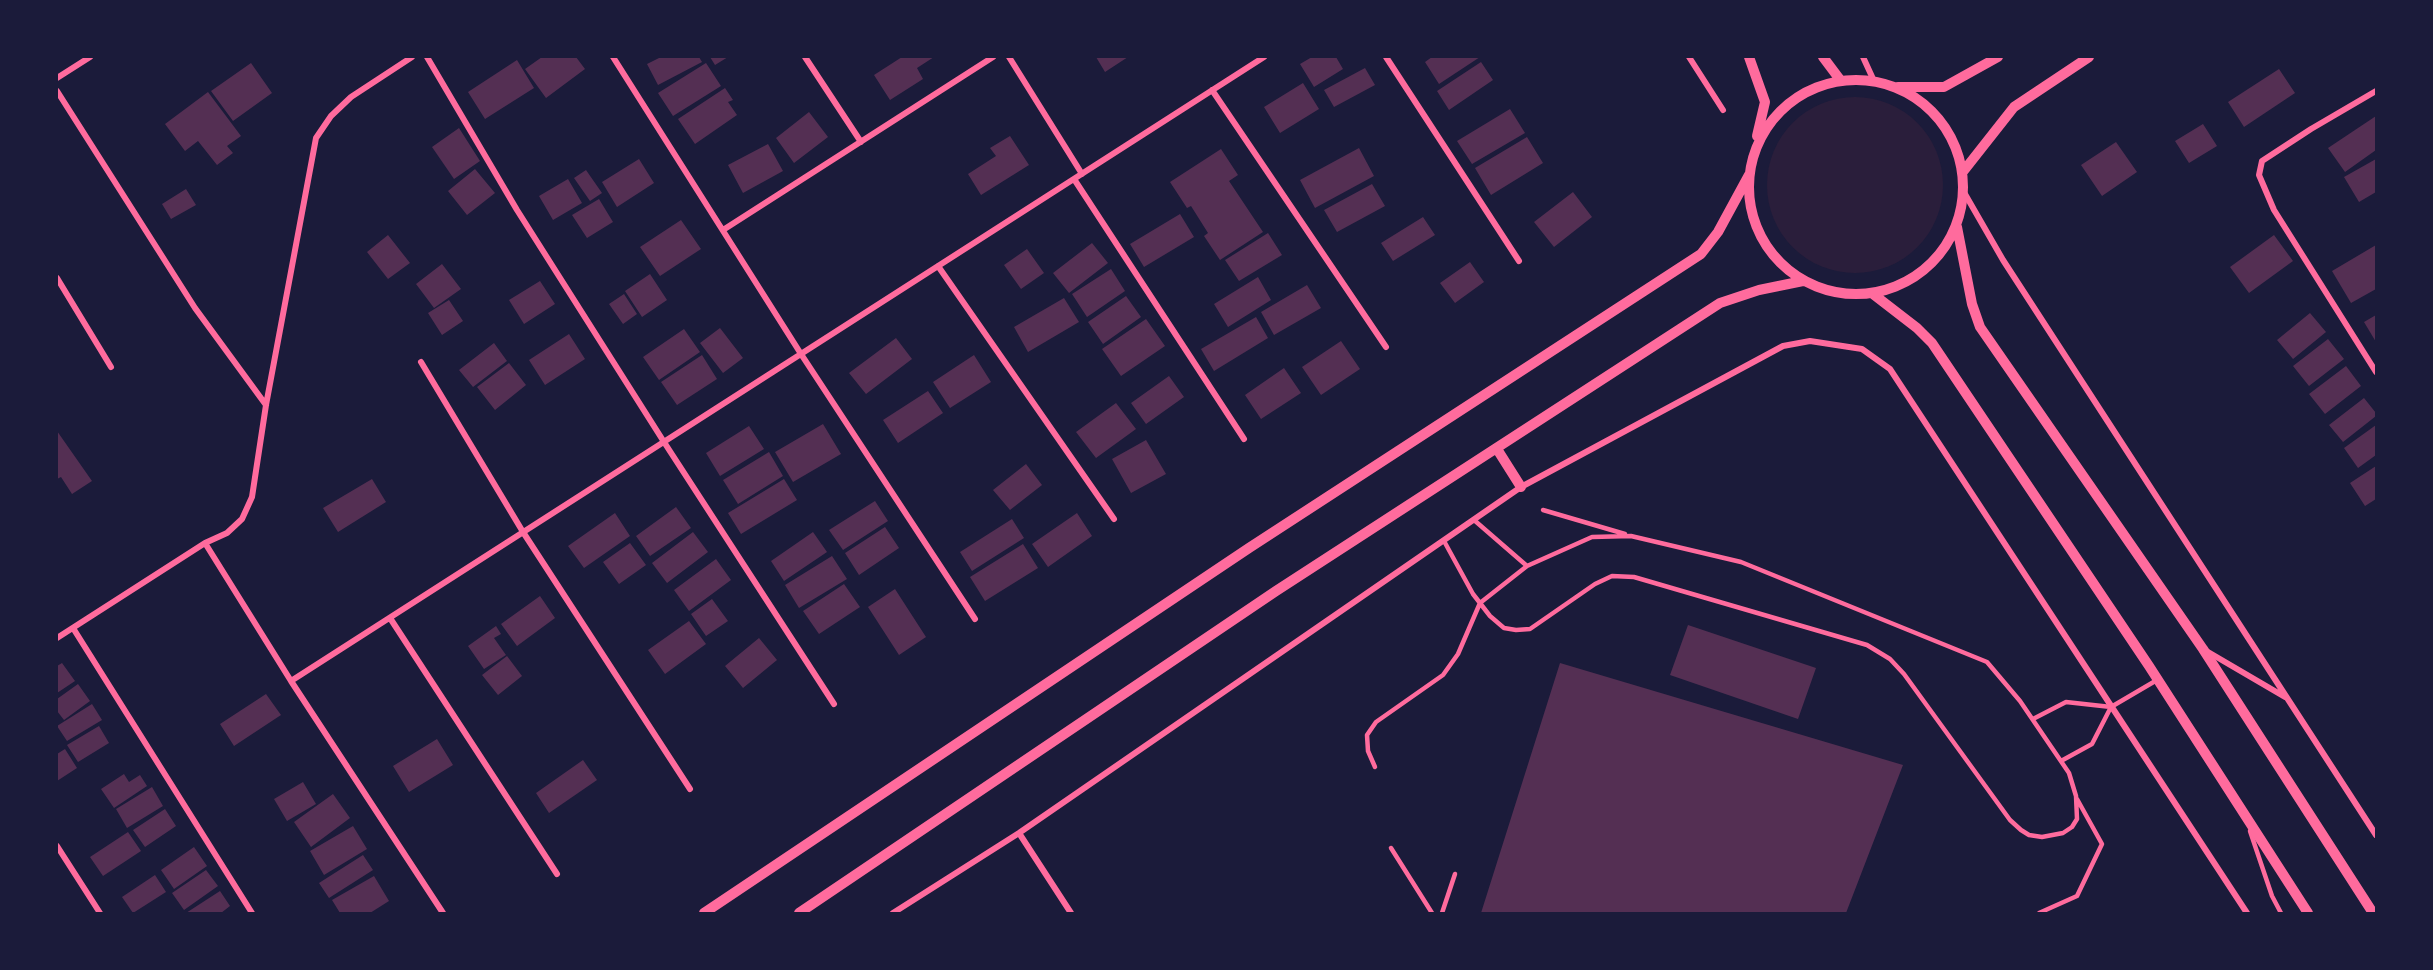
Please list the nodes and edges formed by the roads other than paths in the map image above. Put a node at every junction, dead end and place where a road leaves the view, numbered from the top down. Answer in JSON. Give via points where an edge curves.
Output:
{"nodes":[{"id":1,"x":90,"y":57,"type":"edge"},
{"id":2,"x":412,"y":57,"type":"edge"},
{"id":3,"x":427,"y":57,"type":"edge"},
{"id":4,"x":614,"y":57,"type":"edge"},
{"id":5,"x":805,"y":57,"type":"edge"},
{"id":6,"x":993,"y":57,"type":"edge"},
{"id":7,"x":1009,"y":57,"type":"edge"},
{"id":8,"x":1264,"y":57,"type":"edge"},
{"id":9,"x":1386,"y":57,"type":"edge"},
{"id":10,"x":1689,"y":57,"type":"edge"},
{"id":11,"x":1749,"y":57,"type":"edge"},
{"id":12,"x":1822,"y":57,"type":"edge"},
{"id":13,"x":1863,"y":57,"type":"edge"},
{"id":14,"x":1998,"y":57,"type":"edge"},
{"id":15,"x":2089,"y":57,"type":"edge"},
{"id":16,"x":57,"y":78,"type":"edge"},
{"id":17,"x":1841,"y":81,"type":"junction"},
{"id":18,"x":1874,"y":81,"type":"junction"},
{"id":19,"x":1895,"y":87,"type":"junction"},
{"id":20,"x":1212,"y":90,"type":"junction"},
{"id":21,"x":57,"y":91,"type":"edge"},
{"id":22,"x":2376,"y":91,"type":"edge"},
{"id":23,"x":1723,"y":110,"type":"dead end"},
{"id":24,"x":861,"y":142,"type":"junction"},
{"id":25,"x":1752,"y":157,"type":"junction"},
{"id":26,"x":1962,"y":173,"type":"junction"},
{"id":27,"x":1082,"y":174,"type":"junction"},
{"id":28,"x":1749,"y":175,"type":"junction"},
{"id":29,"x":1074,"y":179,"type":"junction"},
{"id":30,"x":1965,"y":194,"type":"junction"},
{"id":31,"x":1957,"y":227,"type":"junction"},
{"id":32,"x":723,"y":230,"type":"junction"},
{"id":33,"x":1519,"y":261,"type":"dead end"},
{"id":34,"x":938,"y":266,"type":"junction"},
{"id":35,"x":57,"y":278,"type":"edge"},
{"id":36,"x":1803,"y":281,"type":"junction"},
{"id":37,"x":1874,"y":294,"type":"junction"},
{"id":38,"x":1386,"y":347,"type":"dead end"},
{"id":39,"x":801,"y":354,"type":"junction"},
{"id":40,"x":421,"y":362,"type":"dead end"},
{"id":41,"x":111,"y":368,"type":"dead end"},
{"id":42,"x":2376,"y":372,"type":"edge"},
{"id":43,"x":266,"y":405,"type":"junction"},
{"id":44,"x":1244,"y":439,"type":"dead end"},
{"id":45,"x":664,"y":442,"type":"junction"},
{"id":46,"x":1497,"y":449,"type":"junction"},
{"id":47,"x":1521,"y":488,"type":"junction"},
{"id":48,"x":1543,"y":510,"type":"dead end"},
{"id":49,"x":1114,"y":519,"type":"dead end"},
{"id":50,"x":1474,"y":520,"type":"junction"},
{"id":51,"x":523,"y":532,"type":"junction"},
{"id":52,"x":1631,"y":536,"type":"junction"},
{"id":53,"x":1444,"y":541,"type":"junction"},
{"id":54,"x":205,"y":543,"type":"junction"},
{"id":55,"x":1527,"y":566,"type":"junction"},
{"id":56,"x":1480,"y":603,"type":"junction"},
{"id":57,"x":390,"y":618,"type":"junction"},
{"id":58,"x":975,"y":619,"type":"dead end"},
{"id":59,"x":73,"y":628,"type":"junction"},
{"id":60,"x":57,"y":638,"type":"edge"},
{"id":61,"x":2203,"y":649,"type":"junction"},
{"id":62,"x":2157,"y":680,"type":"junction"},
{"id":63,"x":291,"y":681,"type":"junction"},
{"id":64,"x":2288,"y":699,"type":"junction"},
{"id":65,"x":834,"y":704,"type":"dead end"},
{"id":66,"x":2111,"y":707,"type":"junction"},
{"id":67,"x":2033,"y":719,"type":"junction"},
{"id":68,"x":2061,"y":761,"type":"junction"},
{"id":69,"x":1375,"y":767,"type":"dead end"},
{"id":70,"x":690,"y":789,"type":"dead end"},
{"id":71,"x":2076,"y":796,"type":"junction"},
{"id":72,"x":2245,"y":816,"type":"junction"},
{"id":73,"x":1018,"y":833,"type":"junction"},
{"id":74,"x":2376,"y":835,"type":"edge"},
{"id":75,"x":57,"y":846,"type":"edge"},
{"id":76,"x":1391,"y":848,"type":"dead end"},
{"id":77,"x":557,"y":874,"type":"dead end"},
{"id":78,"x":1455,"y":874,"type":"dead end"},
{"id":79,"x":97,"y":912,"type":"edge"},
{"id":80,"x":252,"y":913,"type":"edge"},
{"id":81,"x":443,"y":913,"type":"edge"},
{"id":82,"x":704,"y":913,"type":"edge"},
{"id":83,"x":799,"y":913,"type":"edge"},
{"id":84,"x":893,"y":913,"type":"edge"},
{"id":85,"x":1071,"y":913,"type":"edge"},
{"id":86,"x":1432,"y":913,"type":"edge"},
{"id":87,"x":1442,"y":913,"type":"edge"},
{"id":88,"x":2039,"y":913,"type":"edge"},
{"id":89,"x":2247,"y":913,"type":"edge"},
{"id":90,"x":2281,"y":913,"type":"edge"},
{"id":91,"x":2308,"y":913,"type":"edge"},
{"id":92,"x":2373,"y":913,"type":"edge"}],
"edges":[{"from":1,"to":16,"type":"street"},
{"from":2,"to":43,"type":"street","via":[[351,97],[316,138]]},
{"from":3,"to":45,"type":"street","via":[[517,210]]},
{"from":4,"to":32,"type":"street"},
{"from":5,"to":24,"type":"street"},
{"from":6,"to":24,"type":"street"},
{"from":7,"to":27,"type":"street"},
{"from":8,"to":20,"type":"street"},
{"from":9,"to":33,"type":"street"},
{"from":10,"to":23,"type":"street"},
{"from":11,"to":25,"type":"street","via":[[1765,102]]},
{"from":12,"to":17,"type":"street"},
{"from":13,"to":18,"type":"street"},
{"from":14,"to":19,"type":"street","via":[[1944,87]]},
{"from":15,"to":26,"type":"street","via":[[2014,106]]},
{"from":17,"to":18,"type":"street"},
{"from":17,"to":25,"type":"street","via":[[1811,89],[1785,105],[1765,129]]},
{"from":18,"to":19,"type":"street"},
{"from":19,"to":26,"type":"street","via":[[1918,98],[1937,115],[1952,136]]},
{"from":20,"to":27,"type":"street"},
{"from":20,"to":38,"type":"street"},
{"from":21,"to":43,"type":"street","via":[[195,308]]},
{"from":22,"to":42,"type":"street","via":[[2262,161],[2259,175],[2274,210]]},
{"from":24,"to":32,"type":"street"},
{"from":25,"to":28,"type":"street"},
{"from":26,"to":30,"type":"street"},
{"from":27,"to":29,"type":"street"},
{"from":28,"to":36,"type":"street","via":[[1750,207],[1762,239],[1779,263]]},
{"from":28,"to":82,"type":"street","via":[[1718,232],[1701,254],[1239,555]]},
{"from":29,"to":34,"type":"street"},
{"from":29,"to":44,"type":"street"},
{"from":30,"to":31,"type":"street"},
{"from":30,"to":64,"type":"street","via":[[2003,260]]},
{"from":31,"to":37,"type":"street","via":[[1937,259],[1908,282]]},
{"from":31,"to":61,"type":"street","via":[[1980,327]]},
{"from":32,"to":39,"type":"street"},
{"from":34,"to":39,"type":"street"},
{"from":34,"to":49,"type":"street"},
{"from":35,"to":41,"type":"street"},
{"from":36,"to":37,"type":"street","via":[[1837,293]]},
{"from":36,"to":46,"type":"street","via":[[1720,303]]},
{"from":37,"to":62,"type":"street","via":[[1932,343]]},
{"from":39,"to":45,"type":"street"},
{"from":39,"to":58,"type":"street"},
{"from":40,"to":51,"type":"street"},
{"from":43,"to":54,"type":"street","via":[[252,497],[242,519],[227,533]]},
{"from":45,"to":51,"type":"street"},
{"from":45,"to":65,"type":"street"},
{"from":46,"to":47,"type":"street"},
{"from":46,"to":83,"type":"street","via":[[1276,591]]},
{"from":47,"to":50,"type":"street"},
{"from":47,"to":66,"type":"street","via":[[1783,346],[1810,341],[1863,349],[1890,369]]},
{"from":48,"to":52,"type":"lane"},
{"from":50,"to":53,"type":"street"},
{"from":50,"to":55,"type":"lane"},
{"from":51,"to":57,"type":"street"},
{"from":51,"to":70,"type":"street"},
{"from":52,"to":55,"type":"lane","via":[[1592,537]]},
{"from":52,"to":67,"type":"lane","via":[[1742,562],[1987,662]]},
{"from":53,"to":56,"type":"lane"},
{"from":53,"to":73,"type":"street"},
{"from":54,"to":59,"type":"street"},
{"from":54,"to":63,"type":"street"},
{"from":55,"to":56,"type":"lane"},
{"from":56,"to":69,"type":"lane","via":[[1458,654],[1443,675],[1376,722],[1367,735]]},
{"from":56,"to":71,"type":"lane","via":[[1504,628],[1530,629],[1595,584],[1612,576],[1634,577],[1867,645],[1890,659],[1904,674],[2021,830],[2042,837],[2063,833],[2077,819]]},
{"from":57,"to":63,"type":"street"},
{"from":57,"to":77,"type":"street"},
{"from":59,"to":60,"type":"street"},
{"from":59,"to":80,"type":"street"},
{"from":61,"to":64,"type":"street"},
{"from":61,"to":92,"type":"street"},
{"from":62,"to":66,"type":"lane"},
{"from":62,"to":72,"type":"street"},
{"from":63,"to":81,"type":"street"},
{"from":64,"to":74,"type":"street"},
{"from":66,"to":67,"type":"lane","via":[[2066,702]]},
{"from":66,"to":68,"type":"lane","via":[[2092,744]]},
{"from":66,"to":89,"type":"street"},
{"from":67,"to":68,"type":"lane"},
{"from":68,"to":71,"type":"lane"},
{"from":71,"to":88,"type":"lane","via":[[2102,843],[2077,896]]},
{"from":72,"to":90,"type":"lane"},
{"from":72,"to":91,"type":"street"},
{"from":73,"to":84,"type":"street"},
{"from":73,"to":85,"type":"street"},
{"from":75,"to":79,"type":"street"},
{"from":76,"to":86,"type":"lane"},
{"from":78,"to":87,"type":"lane"}]}
